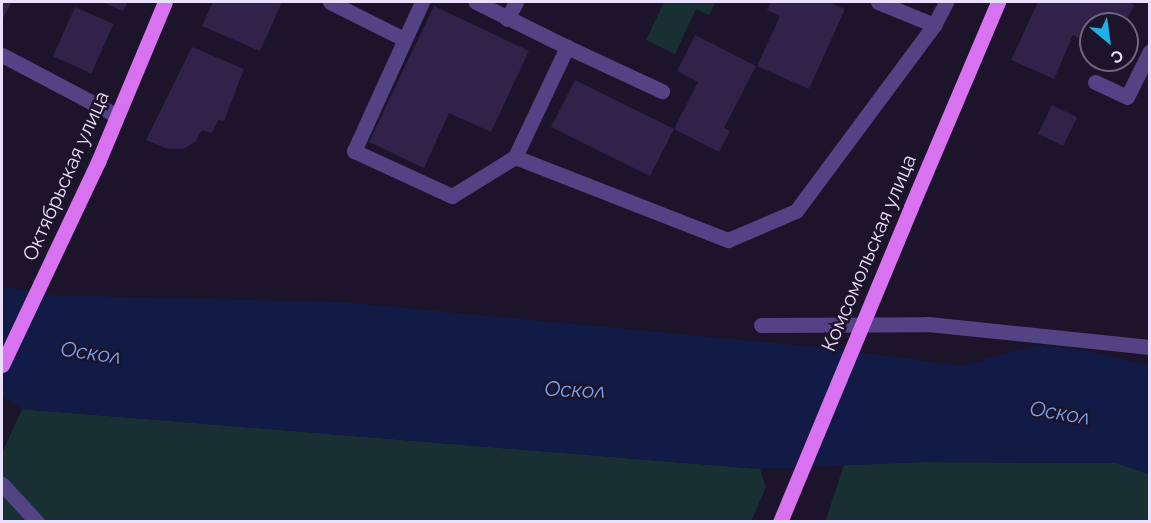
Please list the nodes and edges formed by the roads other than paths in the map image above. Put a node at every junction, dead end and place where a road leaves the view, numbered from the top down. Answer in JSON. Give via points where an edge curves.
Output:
{"nodes":[{"id":1,"x":165,"y":2,"type":"edge"},
{"id":2,"x":330,"y":2,"type":"edge"},
{"id":3,"x":422,"y":2,"type":"edge"},
{"id":4,"x":476,"y":2,"type":"edge"},
{"id":5,"x":516,"y":2,"type":"edge"},
{"id":6,"x":878,"y":2,"type":"edge"},
{"id":7,"x":946,"y":2,"type":"edge"},
{"id":8,"x":998,"y":2,"type":"edge"},
{"id":9,"x":507,"y":19,"type":"junction"},
{"id":10,"x":934,"y":25,"type":"junction"},
{"id":11,"x":404,"y":39,"type":"junction"},
{"id":12,"x":567,"y":47,"type":"junction"},
{"id":13,"x":1149,"y":51,"type":"edge"},
{"id":14,"x":2,"y":55,"type":"edge"},
{"id":15,"x":1095,"y":82,"type":"dead end"},
{"id":16,"x":663,"y":91,"type":"dead end"},
{"id":17,"x":116,"y":115,"type":"junction"},
{"id":18,"x":515,"y":158,"type":"junction"},
{"id":19,"x":761,"y":325,"type":"dead end"},
{"id":20,"x":1149,"y":346,"type":"edge"},
{"id":21,"x":2,"y":365,"type":"edge"},
{"id":22,"x":2,"y":484,"type":"edge"},
{"id":23,"x":38,"y":522,"type":"edge"},
{"id":24,"x":780,"y":522,"type":"edge"}],
"edges":[{"from":1,"to":17,"type":"main road","name":"Октябрьская улица"},
{"from":2,"to":11,"type":"street"},
{"from":3,"to":11,"type":"street"},
{"from":4,"to":9,"type":"street"},
{"from":5,"to":9,"type":"street"},
{"from":6,"to":10,"type":"street"},
{"from":7,"to":10,"type":"street"},
{"from":8,"to":24,"type":"main road","name":"Комсомольская улица","bridge":true},
{"from":9,"to":12,"type":"street"},
{"from":10,"to":18,"type":"street","via":[[796,211],[728,240]]},
{"from":11,"to":18,"type":"street","via":[[354,151],[452,196]]},
{"from":12,"to":16,"type":"street"},
{"from":12,"to":18,"type":"street"},
{"from":13,"to":15,"type":"street","via":[[1126,97]]},
{"from":14,"to":17,"type":"street"},
{"from":17,"to":21,"type":"main road","name":"Октябрьская улица","via":[[98,162]]},
{"from":19,"to":20,"type":"street","via":[[928,324]]},
{"from":22,"to":23,"type":"street"}]}
